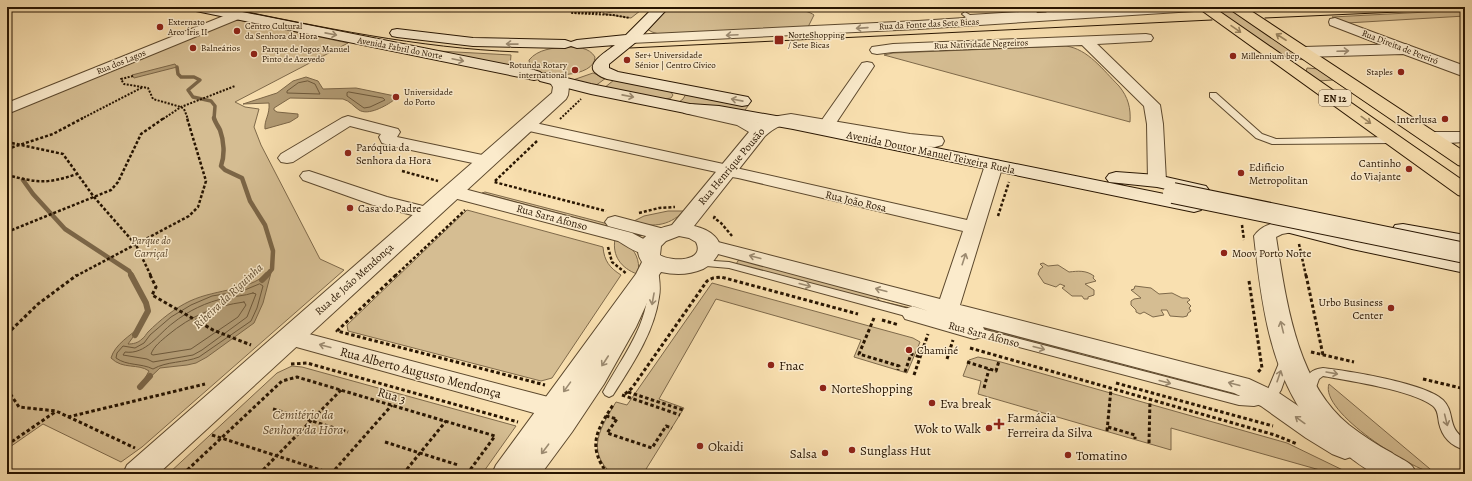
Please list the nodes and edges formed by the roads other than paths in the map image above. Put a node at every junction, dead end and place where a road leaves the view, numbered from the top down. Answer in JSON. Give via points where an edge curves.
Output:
{"nodes":[{"id":1,"x":196,"y":7,"type":"edge"},
{"id":2,"x":662,"y":7,"type":"edge"},
{"id":3,"x":1194,"y":7,"type":"edge"},
{"id":4,"x":1204,"y":7,"type":"edge"},
{"id":5,"x":1236,"y":7,"type":"edge"},
{"id":6,"x":965,"y":14,"type":"dead end"},
{"id":7,"x":1046,"y":14,"type":"edge"},
{"id":8,"x":236,"y":15,"type":"junction"},
{"id":9,"x":1335,"y":22,"type":"dead end"},
{"id":10,"x":634,"y":25,"type":"junction"},
{"id":11,"x":387,"y":31,"type":"dead end"},
{"id":12,"x":664,"y":38,"type":"junction"},
{"id":13,"x":1146,"y":38,"type":"dead end"},
{"id":14,"x":624,"y":40,"type":"junction"},
{"id":15,"x":1085,"y":40,"type":"junction"},
{"id":16,"x":571,"y":44,"type":"junction"},
{"id":17,"x":1405,"y":49,"type":"junction"},
{"id":18,"x":877,"y":50,"type":"dead end"},
{"id":19,"x":1304,"y":52,"type":"junction"},
{"id":20,"x":602,"y":63,"type":"junction"},
{"id":21,"x":866,"y":66,"type":"dead end"},
{"id":22,"x":1465,"y":72,"type":"edge"},
{"id":23,"x":1339,"y":75,"type":"junction"},
{"id":24,"x":1309,"y":80,"type":"junction"},
{"id":25,"x":549,"y":82,"type":"junction"},
{"id":26,"x":679,"y":89,"type":"junction"},
{"id":27,"x":1213,"y":95,"type":"dead end"},
{"id":28,"x":664,"y":103,"type":"junction"},
{"id":29,"x":7,"y":109,"type":"edge"},
{"id":30,"x":830,"y":120,"type":"junction"},
{"id":31,"x":776,"y":125,"type":"junction"},
{"id":32,"x":526,"y":126,"type":"junction"},
{"id":33,"x":1465,"y":137,"type":"edge"},
{"id":34,"x":1431,"y":138,"type":"junction"},
{"id":35,"x":1392,"y":140,"type":"junction"},
{"id":36,"x":935,"y":141,"type":"junction"},
{"id":37,"x":287,"y":158,"type":"dead end"},
{"id":38,"x":1465,"y":160,"type":"edge"},
{"id":39,"x":487,"y":161,"type":"junction"},
{"id":40,"x":994,"y":166,"type":"junction"},
{"id":41,"x":733,"y":172,"type":"junction"},
{"id":42,"x":310,"y":176,"type":"dead end"},
{"id":43,"x":459,"y":187,"type":"junction"},
{"id":44,"x":1165,"y":187,"type":"junction"},
{"id":45,"x":1465,"y":191,"type":"edge"},
{"id":46,"x":1308,"y":211,"type":"junction"},
{"id":47,"x":428,"y":213,"type":"junction"},
{"id":48,"x":1290,"y":226,"type":"junction"},
{"id":49,"x":974,"y":228,"type":"junction"},
{"id":50,"x":1393,"y":228,"type":"junction"},
{"id":51,"x":1310,"y":238,"type":"junction"},
{"id":52,"x":1465,"y":242,"type":"edge"},
{"id":53,"x":703,"y":248,"type":"junction"},
{"id":54,"x":1400,"y":252,"type":"junction"},
{"id":55,"x":653,"y":254,"type":"junction"},
{"id":56,"x":1465,"y":254,"type":"edge"},
{"id":57,"x":1465,"y":266,"type":"edge"},
{"id":58,"x":948,"y":309,"type":"junction"},
{"id":59,"x":911,"y":324,"type":"joint"},
{"id":60,"x":290,"y":337,"type":"junction"},
{"id":61,"x":965,"y":341,"type":"joint"},
{"id":62,"x":1288,"y":353,"type":"junction"},
{"id":63,"x":1304,"y":391,"type":"junction"},
{"id":64,"x":550,"y":396,"type":"junction"},
{"id":65,"x":612,"y":396,"type":"road end"},
{"id":66,"x":1270,"y":398,"type":"junction"},
{"id":67,"x":1465,"y":445,"type":"edge"},
{"id":68,"x":139,"y":462,"type":"edge"},
{"id":69,"x":507,"y":474,"type":"edge"},
{"id":70,"x":526,"y":474,"type":"edge"},
{"id":71,"x":1395,"y":474,"type":"edge"},
{"id":72,"x":1401,"y":474,"type":"edge"}],
"edges":[{"from":1,"to":8,"type":"main road","name":"Avenida Fabril do Norte"},
{"from":2,"to":10,"type":"main road"},
{"from":3,"to":7,"type":"main road","name":"Rua da Fonte das Sete Bicas"},
{"from":4,"to":24,"type":"main road","number":"EN 12","one_way":true},
{"from":19,"to":5,"type":"main road","number":"EN 12","one_way":true},
{"from":6,"to":7,"type":"lane","via":[[968,17]]},
{"from":7,"to":12,"type":"main road","name":"Rua da Fonte das Sete Bicas","one_way":true},
{"from":8,"to":25,"type":"main road","name":"Avenida Fabril do Norte","one_way":true},
{"from":8,"to":29,"type":"main road","name":"Rua dos Lagos"},
{"from":9,"to":17,"type":"street","name":"Rua Direita de Pereiró"},
{"from":10,"to":12,"type":"main road","name":"Rua da Fonte das Sete Bicas","via":[[646,34]]},
{"from":10,"to":14,"type":"main road"},
{"from":16,"to":11,"type":"main road","name":"Avenida Fabril do Norte","one_way":true,"via":[[473,42]]},
{"from":12,"to":14,"type":"main road","name":"Rua da Fonte das Sete Bicas"},
{"from":13,"to":15,"type":"street","name":"Rua Natividade Negreiros"},
{"from":14,"to":16,"type":"main road","name":"Rua da Fonte das Sete Bicas"},
{"from":14,"to":20,"type":"main road"},
{"from":15,"to":18,"type":"street","name":"Rua Natividade Negreiros"},
{"from":15,"to":44,"type":"street","via":[[1152,105]]},
{"from":16,"to":20,"type":"main road","via":[[596,49],[601,53]]},
{"from":16,"to":25,"type":"main road","via":[[542,48],[525,56],[522,67]]},
{"from":19,"to":17,"type":"main road","one_way":true},
{"from":17,"to":22,"type":"main road","name":"Rua Direita de Pereiró"},
{"from":19,"to":23,"type":"main road","number":"EN 12"},
{"from":20,"to":25,"type":"main road","via":[[586,73]]},
{"from":20,"to":26,"type":"main road","name":"Avenida Doutor Manuel Teixeira Ruela","via":[[602,70],[609,75]]},
{"from":21,"to":30,"type":"street"},
{"from":23,"to":24,"type":"main road","via":[[1314,66],[1300,66],[1299,70]]},
{"from":23,"to":34,"type":"main road","number":"EN 12"},
{"from":24,"to":35,"type":"main road","number":"EN 12","one_way":true},
{"from":25,"to":28,"type":"main road","one_way":true,"via":[[588,92]]},
{"from":25,"to":32,"type":"main road","name":"Rua de João Mendonça"},
{"from":26,"to":28,"type":"main road","via":[[684,95],[682,97]]},
{"from":30,"to":26,"type":"main road","name":"Avenida Doutor Manuel Teixeira Ruela","one_way":true},
{"from":27,"to":35,"type":"lane","via":[[1259,136],[1274,142]]},
{"from":28,"to":31,"type":"main road","via":[[743,121]]},
{"from":30,"to":36,"type":"main road","name":"Avenida Doutor Manuel Teixeira Ruela"},
{"from":31,"to":36,"type":"main road","name":"Rua Henrique Pousão","via":[[782,118],[910,140]]},
{"from":31,"to":40,"type":"main road","name":"Avenida Doutor Manuel Teixeira Ruela"},
{"from":31,"to":41,"type":"main road","name":"Rua Henrique Pousão"},
{"from":31,"to":41,"type":"main road","name":"Rua Henrique Pousão","via":[[778,129]]},
{"from":32,"to":39,"type":"main road","name":"Rua de João Mendonça"},
{"from":32,"to":41,"type":"street","name":"Rua João Rosa"},
{"from":33,"to":34,"type":"main road"},
{"from":34,"to":38,"type":"main road","number":"EN 12"},
{"from":35,"to":45,"type":"main road","number":"EN 12"},
{"from":36,"to":44,"type":"main road","name":"Avenida Doutor Manuel Teixeira Ruela","via":[[1092,175]]},
{"from":37,"to":39,"type":"street","via":[[348,121],[392,132],[388,139],[392,141]]},
{"from":39,"to":43,"type":"main road","name":"Rua de João Mendonça"},
{"from":40,"to":48,"type":"main road","name":"Avenida Doutor Manuel Teixeira Ruela"},
{"from":40,"to":49,"type":"street"},
{"from":41,"to":49,"type":"street","name":"Rua João Rosa"},
{"from":41,"to":53,"type":"main road","name":"Rua Henrique Pousão","via":[[702,221]]},
{"from":41,"to":55,"type":"main road","name":"Rua Henrique Pousão"},
{"from":42,"to":47,"type":"street","via":[[380,201]]},
{"from":43,"to":47,"type":"main road","name":"Rua de João Mendonça"},
{"from":43,"to":55,"type":"street","name":"Rua Sara Afonso","via":[[625,237]]},
{"from":44,"to":46,"type":"main road","name":"Avenida Doutor Manuel Teixeira Ruela"},
{"from":44,"to":56,"type":"main road","bridge":true},
{"from":46,"to":50,"type":"main road","name":"Avenida Doutor Manuel Teixeira Ruela"},
{"from":46,"to":51,"type":"main road","via":[[1304,216]]},
{"from":47,"to":60,"type":"main road","name":"Rua de João Mendonça"},
{"from":48,"to":51,"type":"main road","name":"Avenida Doutor Manuel Teixeira Ruela"},
{"from":62,"to":48,"type":"main road","one_way":true,"via":[[1265,236],[1272,230]]},
{"from":58,"to":49,"type":"street","one_way":true},
{"from":50,"to":52,"type":"main road","name":"Avenida Doutor Manuel Teixeira Ruela"},
{"from":50,"to":54,"type":"main road","name":"Avenida Doutor Manuel Teixeira Ruela","via":[[1421,239],[1428,245],[1428,249],[1424,251]]},
{"from":51,"to":54,"type":"main road","name":"Avenida Doutor Manuel Teixeira Ruela"},
{"from":53,"to":55,"type":"main road","via":[[690,266],[675,268],[661,265]]},
{"from":53,"to":55,"type":"main road","via":[[687,230]]},
{"from":58,"to":53,"type":"street","name":"Rua Sara Afonso","one_way":true},
{"from":53,"to":59,"type":"lane","name":"Rua Sara Afonso","one_way":true,"via":[[730,265]]},
{"from":54,"to":57,"type":"main road","name":"Avenida Doutor Manuel Teixeira Ruela"},
{"from":55,"to":64,"type":"main road","name":"Rua Henrique Pousão","one_way":true},
{"from":55,"to":65,"type":"lane","one_way":true,"via":[[655,280],[650,313]]},
{"from":55,"to":70,"type":"street","name":"Rua Henrique Pousão","one_way":true,"via":[[629,320],[614,348]]},
{"from":66,"to":58,"type":"street","name":"Rua Sara Afonso","one_way":true,"via":[[1240,386]]},
{"from":59,"to":61,"type":"street","name":"Rua Sara Afonso"},
{"from":64,"to":60,"type":"street","name":"Rua Alberto Augusto Mendonça","one_way":true},
{"from":60,"to":68,"type":"main road","name":"Rua de João Mendonça"},
{"from":61,"to":66,"type":"lane","name":"Rua Sara Afonso","one_way":true,"via":[[1228,400],[1256,402]]},
{"from":62,"to":63,"type":"main road"},
{"from":66,"to":62,"type":"lane","one_way":true},
{"from":63,"to":67,"type":"lane","one_way":true,"via":[[1311,387],[1316,373],[1323,372],[1414,392],[1438,403],[1444,411],[1451,435]]},
{"from":63,"to":72,"type":"main road","via":[[1320,415],[1334,429]]},
{"from":64,"to":69,"type":"main road","name":"Rua Henrique Pousão"},
{"from":71,"to":66,"type":"street","one_way":true,"via":[[1317,432]]}]}
